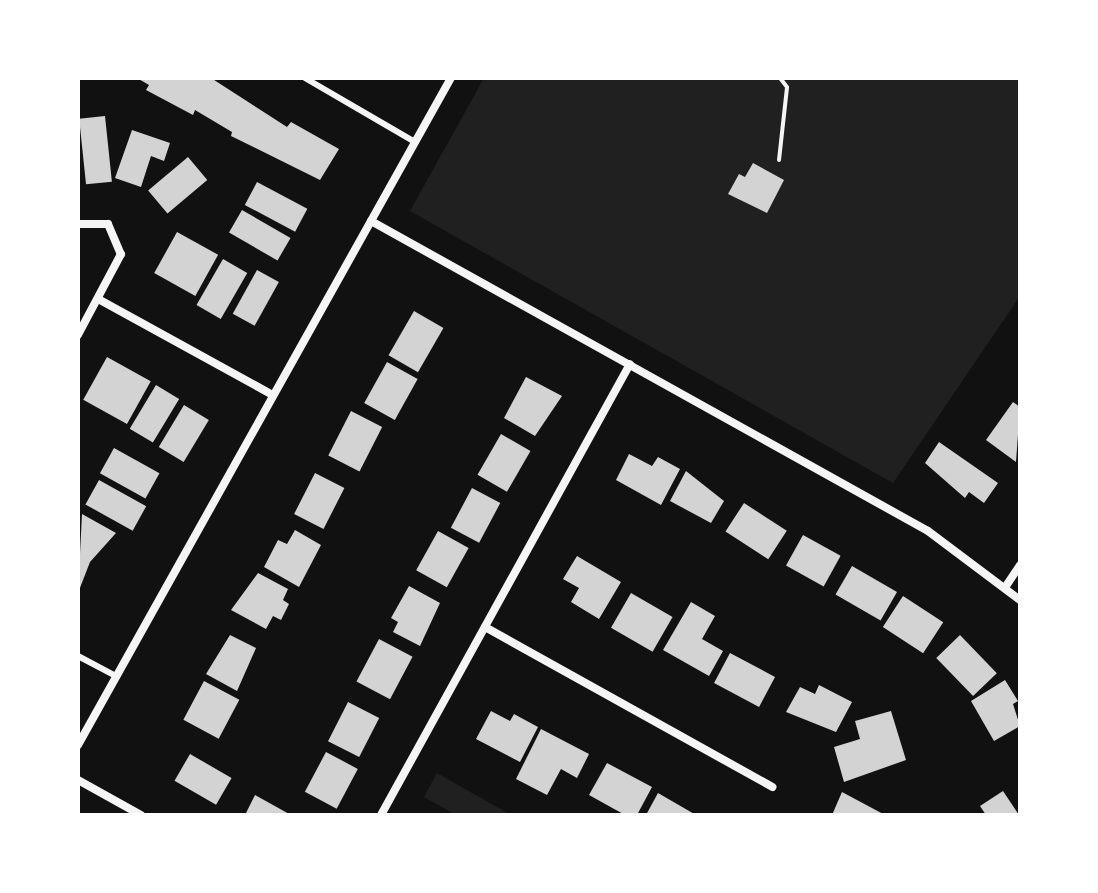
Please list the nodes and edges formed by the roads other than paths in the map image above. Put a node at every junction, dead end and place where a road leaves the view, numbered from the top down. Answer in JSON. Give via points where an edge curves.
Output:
{"nodes":[{"id":1,"x":305,"y":78,"type":"edge"},
{"id":2,"x":451,"y":78,"type":"edge"},
{"id":3,"x":415,"y":142,"type":"junction"},
{"id":4,"x":371,"y":221,"type":"junction"},
{"id":5,"x":78,"y":224,"type":"edge"},
{"id":6,"x":100,"y":300,"type":"junction"},
{"id":7,"x":78,"y":335,"type":"edge"},
{"id":8,"x":630,"y":364,"type":"junction"},
{"id":9,"x":273,"y":395,"type":"junction"},
{"id":10,"x":1020,"y":565,"type":"edge"},
{"id":11,"x":1006,"y":586,"type":"junction"},
{"id":12,"x":1020,"y":600,"type":"edge"},
{"id":13,"x":485,"y":627,"type":"junction"},
{"id":14,"x":78,"y":656,"type":"edge"},
{"id":15,"x":116,"y":676,"type":"junction"},
{"id":16,"x":78,"y":745,"type":"edge"},
{"id":17,"x":78,"y":780,"type":"edge"},
{"id":18,"x":772,"y":787,"type":"dead end"},
{"id":19,"x":141,"y":815,"type":"edge"},
{"id":20,"x":381,"y":815,"type":"edge"}],
"edges":[{"from":1,"to":3,"type":"lane"},
{"from":2,"to":3,"type":"street"},
{"from":3,"to":4,"type":"street"},
{"from":4,"to":8,"type":"street"},
{"from":4,"to":9,"type":"street"},
{"from":5,"to":6,"type":"street","via":[[108,224],[121,244],[118,267]]},
{"from":6,"to":7,"type":"street"},
{"from":6,"to":9,"type":"street"},
{"from":8,"to":11,"type":"street","via":[[928,531]]},
{"from":8,"to":13,"type":"street"},
{"from":9,"to":15,"type":"street"},
{"from":10,"to":11,"type":"street"},
{"from":11,"to":12,"type":"street"},
{"from":13,"to":18,"type":"street"},
{"from":13,"to":20,"type":"street"},
{"from":14,"to":15,"type":"lane"},
{"from":15,"to":16,"type":"street"},
{"from":17,"to":19,"type":"street"}]}
